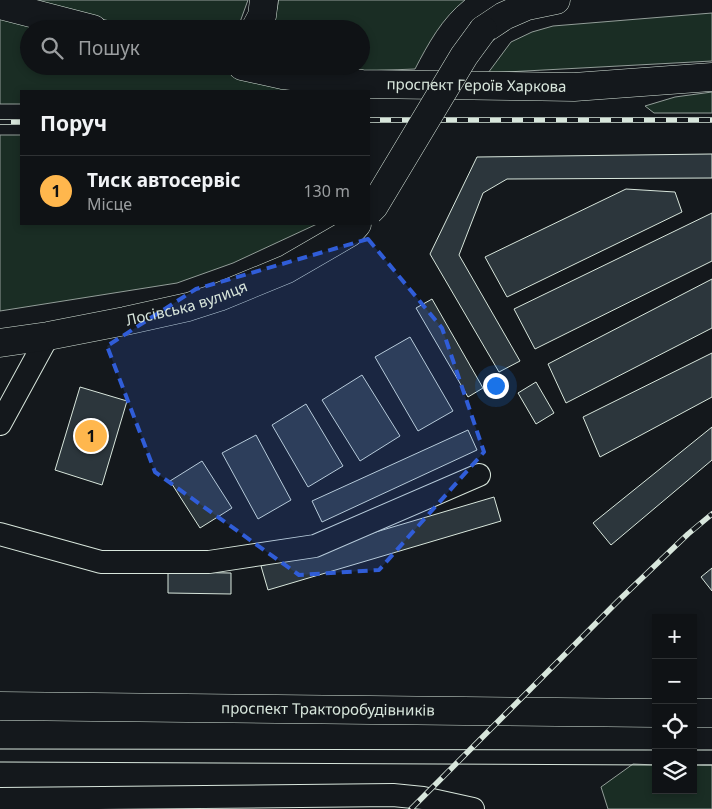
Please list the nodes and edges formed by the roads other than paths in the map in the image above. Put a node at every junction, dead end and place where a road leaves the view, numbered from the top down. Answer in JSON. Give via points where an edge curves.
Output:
{"nodes":[{"id":1,"x":264,"y":0,"type":"edge"},
{"id":2,"x":556,"y":0,"type":"edge"},
{"id":3,"x":0,"y":5,"type":"edge"},
{"id":4,"x":58,"y":20,"type":"edge"},
{"id":5,"x":260,"y":20,"type":"edge"},
{"id":6,"x":283,"y":75,"type":"edge"},
{"id":7,"x":712,"y":77,"type":"edge"},
{"id":8,"x":370,"y":210,"type":"edge"},
{"id":9,"x":353,"y":228,"type":"edge"},
{"id":10,"x":48,"y":336,"type":"junction"},
{"id":11,"x":0,"y":343,"type":"edge"},
{"id":12,"x":0,"y":424,"type":"edge"},
{"id":13,"x":479,"y":475,"type":"dead end"},
{"id":14,"x":0,"y":534,"type":"edge"},
{"id":15,"x":0,"y":706,"type":"edge"},
{"id":16,"x":652,"y":713,"type":"edge"},
{"id":17,"x":697,"y":713,"type":"edge"},
{"id":18,"x":712,"y":713,"type":"edge"},
{"id":19,"x":0,"y":799,"type":"edge"},
{"id":20,"x":473,"y":809,"type":"edge"}],
"edges":[{"from":1,"to":5,"type":"main road"},
{"from":2,"to":8,"type":"main road","bridge":true,"via":[[527,6],[483,30]]},
{"from":3,"to":4,"type":"main road"},
{"from":6,"to":7,"type":"main road","name":"проспект Героїв Харкова","via":[[362,84],[574,87]]},
{"from":9,"to":10,"type":"main road","name":"Лосівська вулиця","via":[[287,269],[220,297],[188,307]]},
{"from":10,"to":11,"type":"main road","name":"Лосівська вулиця"},
{"from":10,"to":12,"type":"street"},
{"from":13,"to":14,"type":"street","via":[[315,546],[209,562],[101,562]]},
{"from":15,"to":16,"type":"main road","name":"проспект Тракторобудівників"},
{"from":17,"to":18,"type":"main road"},
{"from":19,"to":20,"type":"street","via":[[393,795]]}]}
